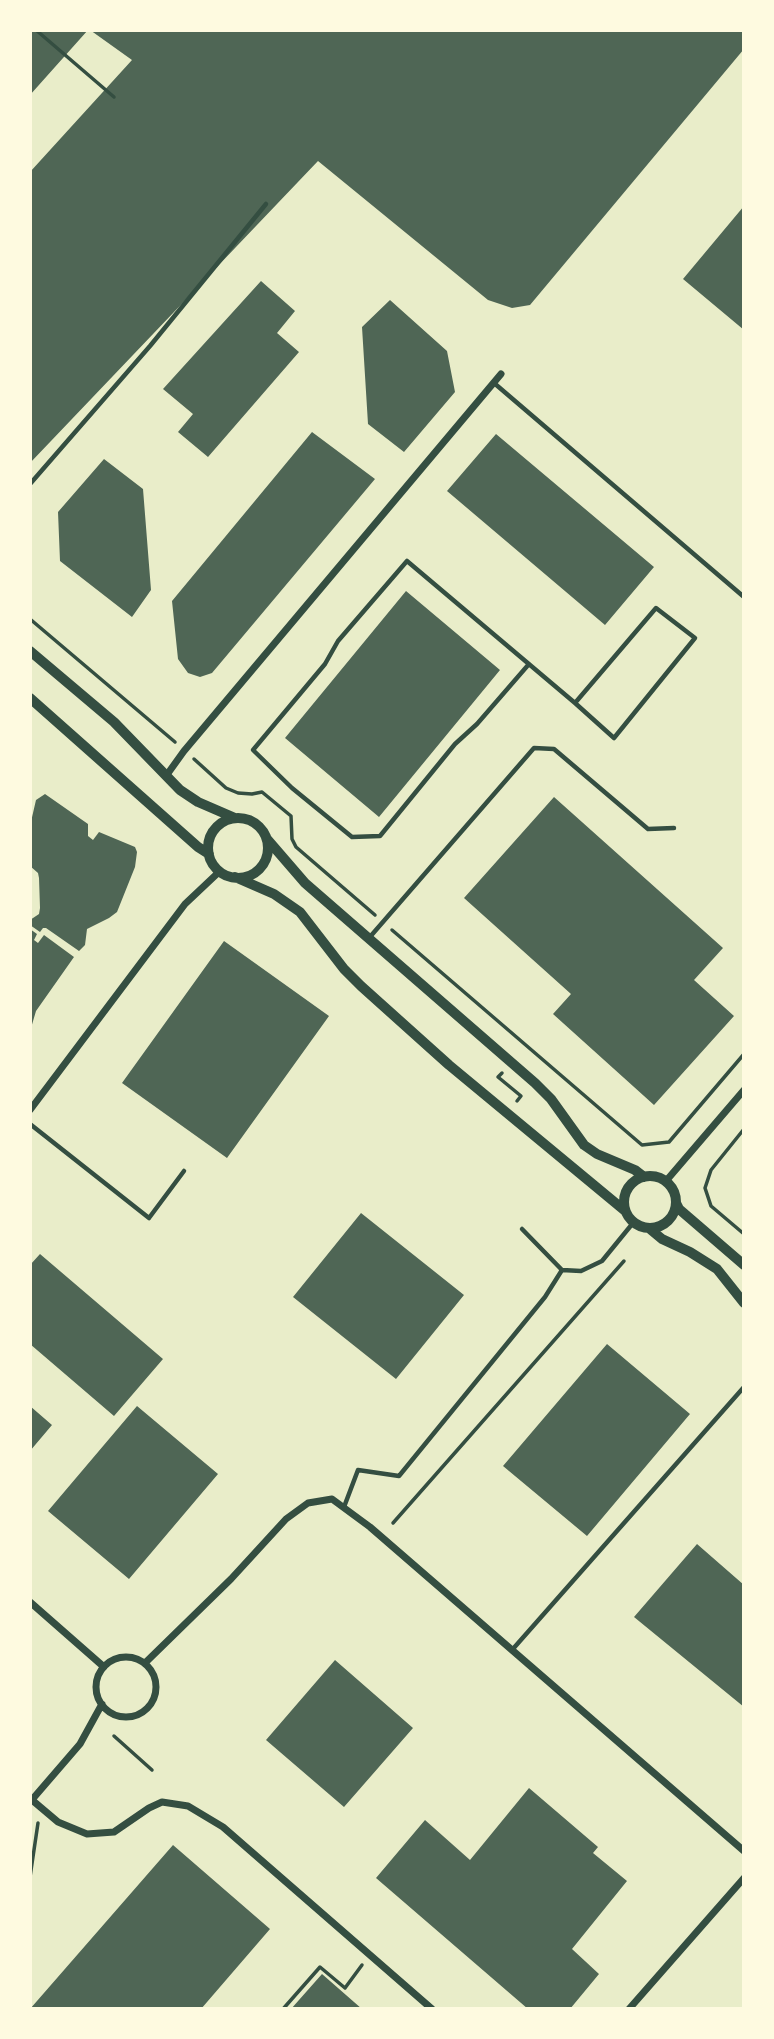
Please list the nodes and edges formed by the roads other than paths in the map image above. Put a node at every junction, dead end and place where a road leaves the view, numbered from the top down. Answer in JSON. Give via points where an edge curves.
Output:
{"nodes":[{"id":1,"x":265,"y":204,"type":"dead end"},
{"id":2,"x":501,"y":374,"type":"dead end"},
{"id":3,"x":494,"y":383,"type":"junction"},
{"id":4,"x":30,"y":484,"type":"edge"},
{"id":5,"x":744,"y":597,"type":"edge"},
{"id":6,"x":30,"y":651,"type":"edge"},
{"id":7,"x":529,"y":664,"type":"junction"},
{"id":8,"x":30,"y":698,"type":"edge"},
{"id":9,"x":575,"y":703,"type":"junction"},
{"id":10,"x":166,"y":776,"type":"junction"},
{"id":11,"x":235,"y":818,"type":"junction"},
{"id":12,"x":674,"y":828,"type":"dead end"},
{"id":13,"x":267,"y":839,"type":"junction"},
{"id":14,"x":209,"y":854,"type":"junction"},
{"id":15,"x":220,"y":871,"type":"junction"},
{"id":16,"x":236,"y":877,"type":"junction"},
{"id":17,"x":369,"y":938,"type":"junction"},
{"id":18,"x":744,"y":1090,"type":"edge"},
{"id":19,"x":30,"y":1111,"type":"edge"},
{"id":20,"x":30,"y":1124,"type":"edge"},
{"id":21,"x":184,"y":1171,"type":"dead end"},
{"id":22,"x":643,"y":1177,"type":"junction"},
{"id":23,"x":666,"y":1181,"type":"junction"},
{"id":24,"x":677,"y":1203,"type":"junction"},
{"id":25,"x":624,"y":1210,"type":"junction"},
{"id":26,"x":633,"y":1223,"type":"junction"},
{"id":27,"x":522,"y":1229,"type":"dead end"},
{"id":28,"x":650,"y":1229,"type":"junction"},
{"id":29,"x":744,"y":1265,"type":"edge"},
{"id":30,"x":562,"y":1270,"type":"junction"},
{"id":31,"x":744,"y":1303,"type":"edge"},
{"id":32,"x":744,"y":1387,"type":"edge"},
{"id":33,"x":344,"y":1507,"type":"junction"},
{"id":34,"x":30,"y":1602,"type":"edge"},
{"id":35,"x":512,"y":1650,"type":"junction"},
{"id":36,"x":145,"y":1663,"type":"junction"},
{"id":37,"x":104,"y":1667,"type":"junction"},
{"id":38,"x":102,"y":1704,"type":"junction"},
{"id":39,"x":31,"y":1801,"type":"edge"},
{"id":40,"x":744,"y":1851,"type":"edge"},
{"id":41,"x":744,"y":1878,"type":"edge"},
{"id":42,"x":432,"y":2009,"type":"edge"},
{"id":43,"x":629,"y":2009,"type":"edge"}],
"edges":[{"from":1,"to":4,"type":"lane"},
{"from":2,"to":3,"type":"street"},
{"from":3,"to":5,"type":"lane"},
{"from":3,"to":10,"type":"street"},
{"from":6,"to":10,"type":"street","via":[[114,722]]},
{"from":7,"to":7,"type":"lane","via":[[407,561],[338,640],[325,664],[253,750],[352,837],[380,836],[455,744]]},
{"from":7,"to":9,"type":"lane"},
{"from":8,"to":14,"type":"street"},
{"from":9,"to":9,"type":"lane","via":[[614,738],[695,638],[656,608]]},
{"from":10,"to":11,"type":"street","via":[[198,802]]},
{"from":11,"to":13,"type":"street","via":[[257,824]]},
{"from":11,"to":14,"type":"street","via":[[217,826]]},
{"from":12,"to":17,"type":"lane","via":[[648,829],[554,749],[534,748]]},
{"from":13,"to":16,"type":"street","via":[[262,866],[245,877]]},
{"from":13,"to":17,"type":"street","via":[[305,883]]},
{"from":14,"to":15,"type":"street"},
{"from":15,"to":16,"type":"street"},
{"from":15,"to":19,"type":"street","via":[[185,904]]},
{"from":16,"to":25,"type":"street","via":[[300,912],[361,986]]},
{"from":17,"to":22,"type":"street","via":[[551,1099],[584,1145]]},
{"from":18,"to":23,"type":"street"},
{"from":20,"to":21,"type":"lane","via":[[149,1218]]},
{"from":22,"to":23,"type":"street"},
{"from":22,"to":25,"type":"street","via":[[626,1192]]},
{"from":23,"to":24,"type":"street"},
{"from":24,"to":28,"type":"street","via":[[671,1219]]},
{"from":24,"to":29,"type":"street"},
{"from":25,"to":26,"type":"street"},
{"from":26,"to":28,"type":"street"},
{"from":26,"to":30,"type":"lane","via":[[602,1261],[581,1272]]},
{"from":27,"to":30,"type":"lane"},
{"from":28,"to":31,"type":"street","via":[[717,1269]]},
{"from":30,"to":33,"type":"lane","via":[[545,1297],[398,1476],[358,1470]]},
{"from":32,"to":35,"type":"lane"},
{"from":33,"to":35,"type":"street"},
{"from":33,"to":36,"type":"street","via":[[332,1499],[308,1503],[286,1519]]},
{"from":34,"to":37,"type":"street"},
{"from":35,"to":40,"type":"street"},
{"from":36,"to":37,"type":"street","via":[[128,1657]]},
{"from":36,"to":38,"type":"street","via":[[156,1690],[147,1708],[139,1714],[119,1716]]},
{"from":37,"to":38,"type":"street","via":[[96,1685]]},
{"from":38,"to":39,"type":"street","via":[[80,1744]]},
{"from":39,"to":42,"type":"street","via":[[58,1822],[87,1834],[114,1832],[162,1802],[198,1811],[223,1827]]},
{"from":41,"to":43,"type":"street"}]}
